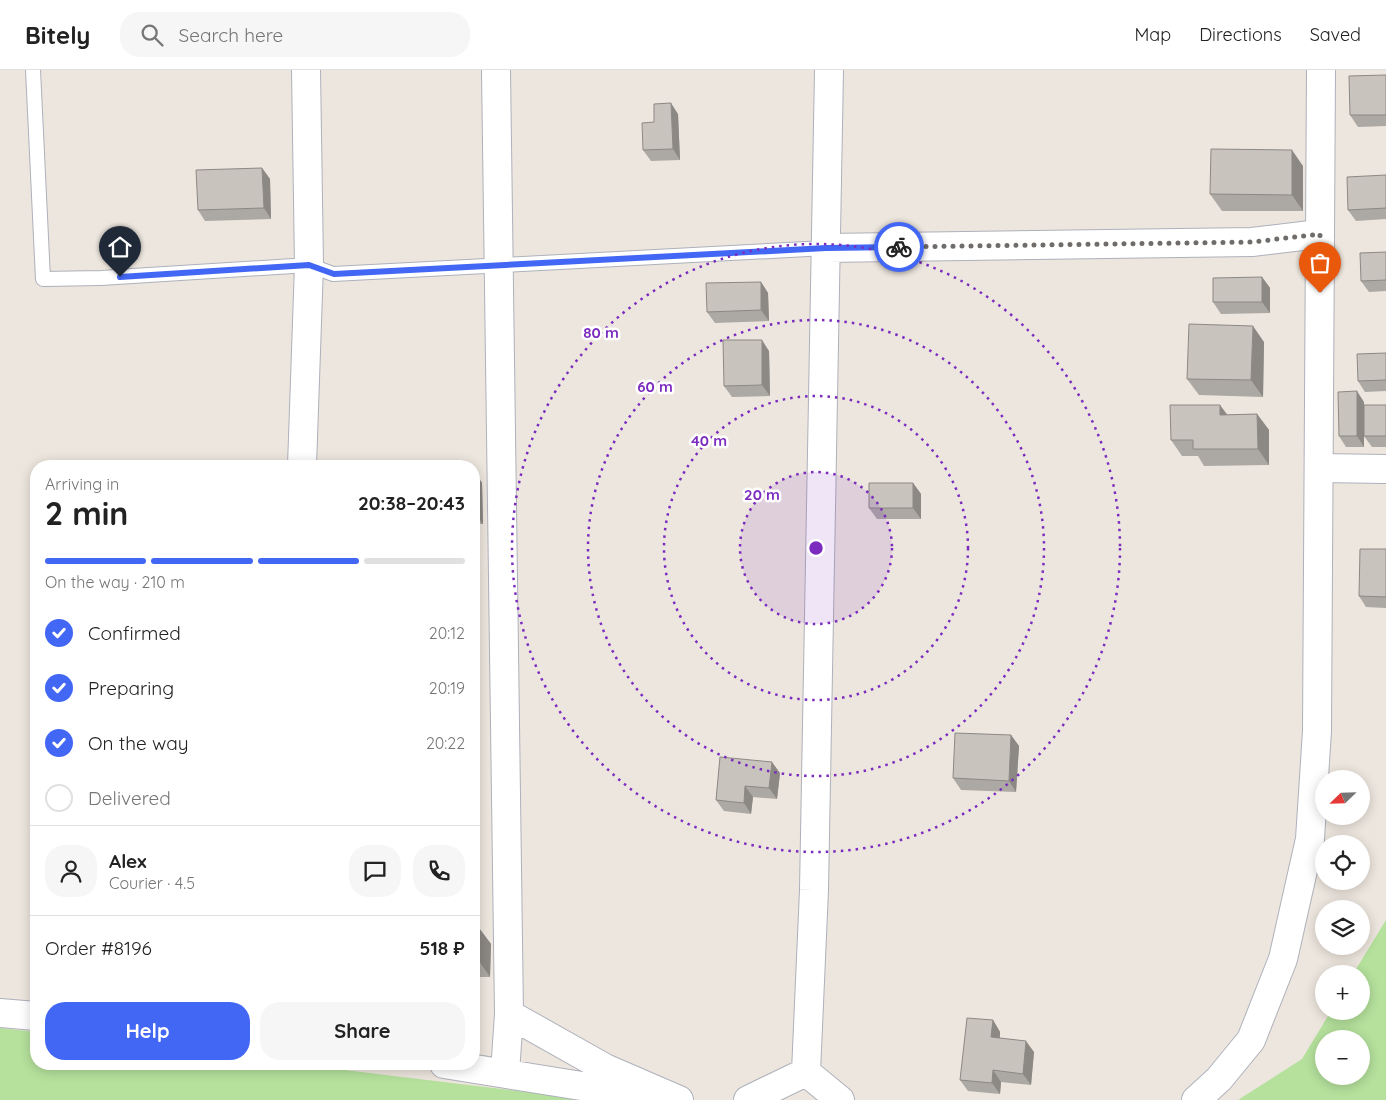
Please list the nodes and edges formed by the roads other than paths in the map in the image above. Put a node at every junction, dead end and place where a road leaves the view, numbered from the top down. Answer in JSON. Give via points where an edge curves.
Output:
{"nodes":[{"id":1,"x":33,"y":70,"type":"edge"},
{"id":2,"x":306,"y":70,"type":"edge"},
{"id":3,"x":496,"y":70,"type":"edge"},
{"id":4,"x":829,"y":70,"type":"edge"},
{"id":5,"x":1321,"y":70,"type":"edge"},
{"id":6,"x":1320,"y":234,"type":"junction"},
{"id":7,"x":826,"y":248,"type":"junction"},
{"id":8,"x":309,"y":265,"type":"junction"},
{"id":9,"x":499,"y":267,"type":"junction"},
{"id":10,"x":302,"y":460,"type":"edge"},
{"id":11,"x":1319,"y":468,"type":"junction"},
{"id":12,"x":1386,"y":469,"type":"edge"},
{"id":13,"x":0,"y":1013,"type":"edge"},
{"id":14,"x":509,"y":1014,"type":"junction"},
{"id":15,"x":30,"y":1016,"type":"edge"},
{"id":16,"x":480,"y":1070,"type":"edge"},
{"id":17,"x":806,"y":1072,"type":"junction"},
{"id":18,"x":505,"y":1074,"type":"junction"},
{"id":19,"x":672,"y":1100,"type":"edge"},
{"id":20,"x":679,"y":1100,"type":"edge"},
{"id":21,"x":748,"y":1100,"type":"edge"},
{"id":22,"x":840,"y":1100,"type":"edge"},
{"id":23,"x":1196,"y":1100,"type":"edge"}],
"edges":[{"from":1,"to":8,"type":"lane","via":[[43,279]]},
{"from":2,"to":8,"type":"street"},
{"from":3,"to":9,"type":"street"},
{"from":4,"to":7,"type":"street"},
{"from":5,"to":6,"type":"street"},
{"from":6,"to":7,"type":"street","via":[[1252,242]]},
{"from":6,"to":11,"type":"street"},
{"from":7,"to":9,"type":"lane"},
{"from":7,"to":17,"type":"street","via":[[814,890]]},
{"from":8,"to":9,"type":"lane","via":[[334,274]]},
{"from":8,"to":10,"type":"street"},
{"from":9,"to":14,"type":"street"},
{"from":11,"to":12,"type":"street"},
{"from":11,"to":23,"type":"street","via":[[1318,731],[1310,839],[1283,959],[1252,1040]]},
{"from":13,"to":15,"type":"street"},
{"from":14,"to":18,"type":"street"},
{"from":14,"to":20,"type":"street","via":[[605,1068]]},
{"from":16,"to":18,"type":"street"},
{"from":17,"to":21,"type":"street"},
{"from":17,"to":22,"type":"street"},
{"from":18,"to":19,"type":"street"}]}
